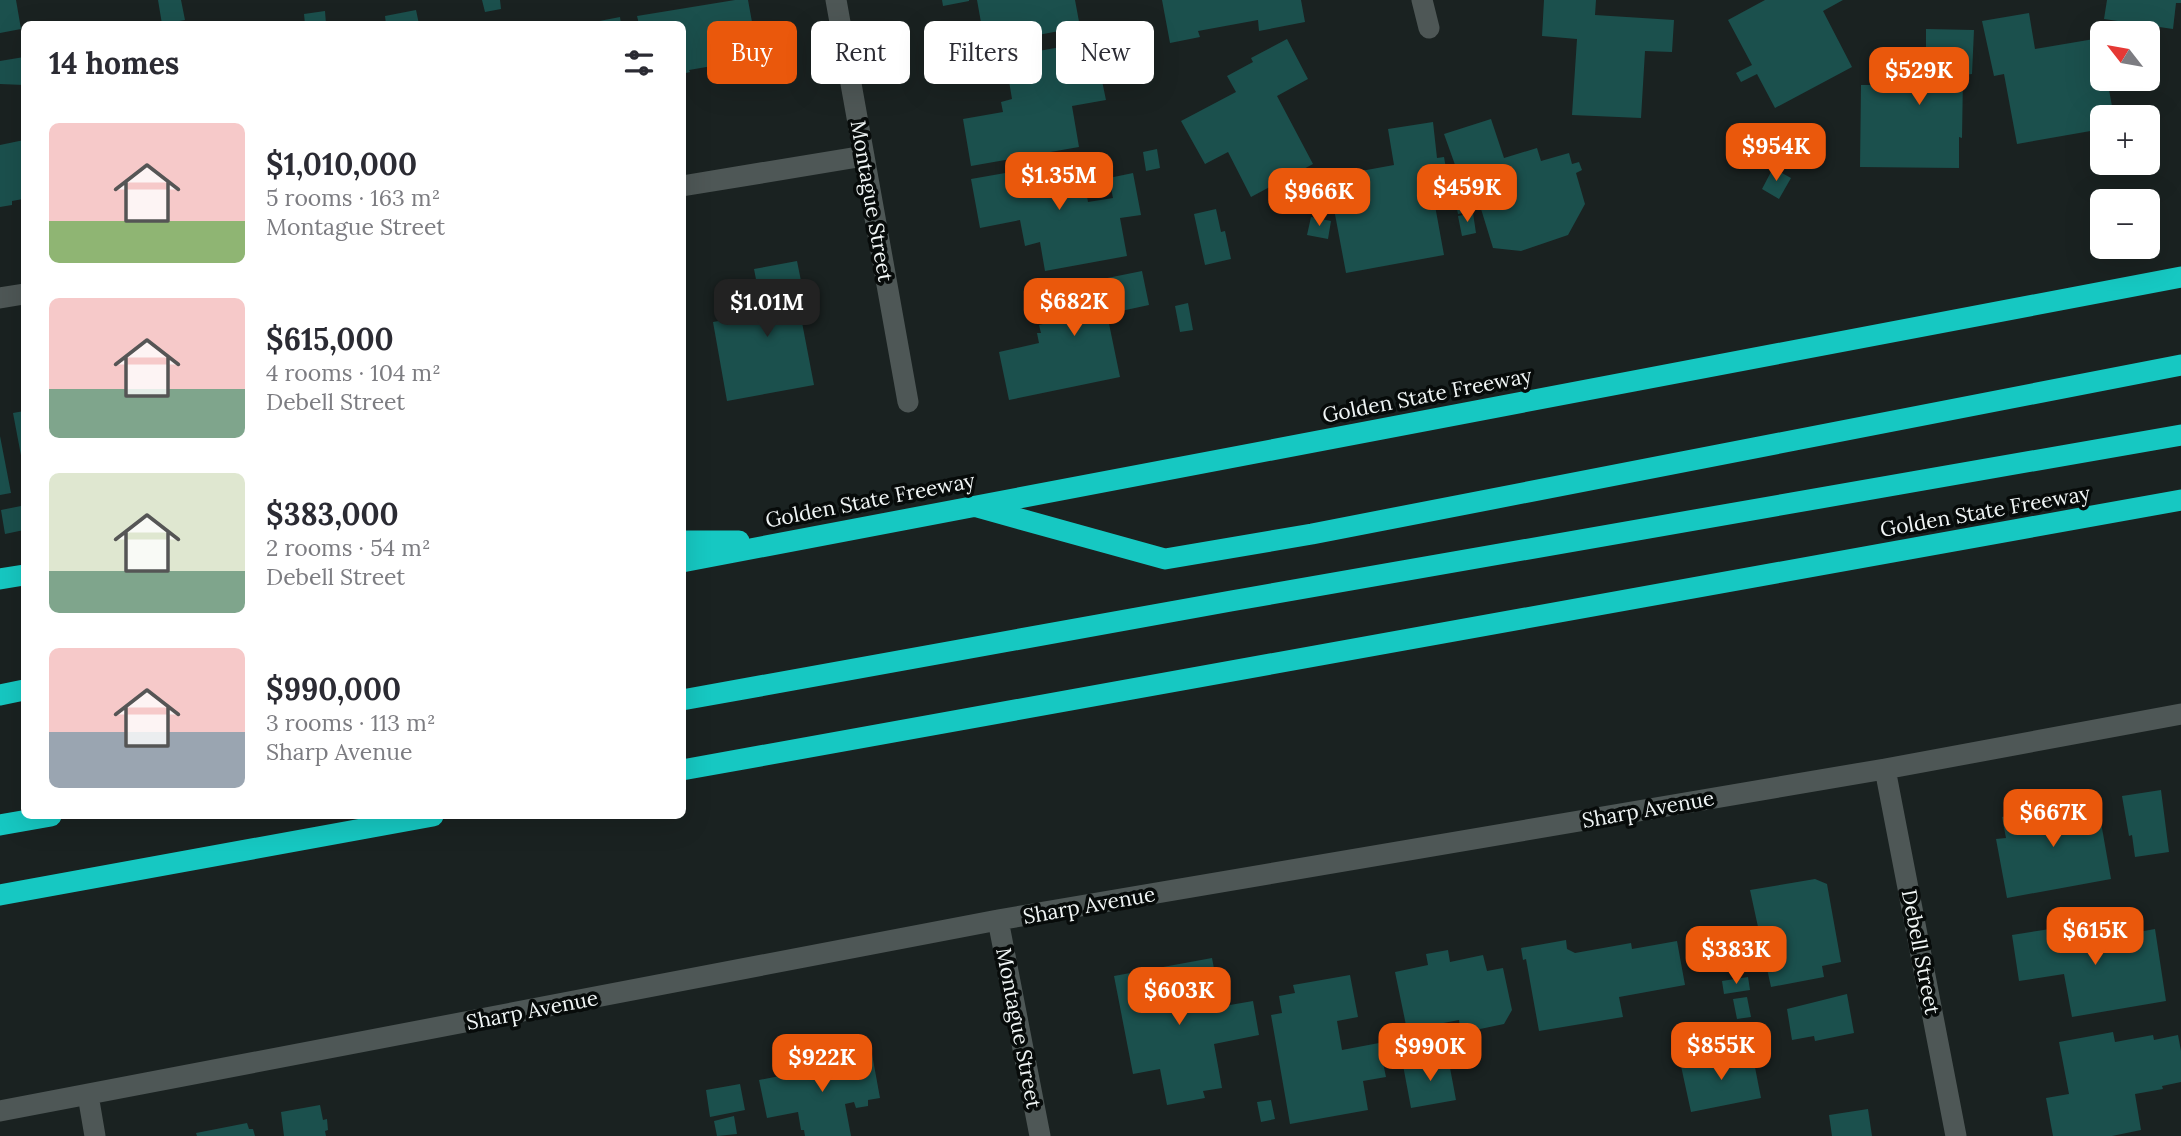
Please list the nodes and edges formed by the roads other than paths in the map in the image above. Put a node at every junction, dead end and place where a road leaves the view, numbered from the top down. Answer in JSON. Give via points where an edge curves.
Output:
{"nodes":[{"id":1,"x":836,"y":0,"type":"edge"},
{"id":2,"x":1423,"y":0,"type":"edge"},
{"id":3,"x":1429,"y":28,"type":"dead end"},
{"id":4,"x":864,"y":156,"type":"junction"},
{"id":5,"x":686,"y":185,"type":"edge"},
{"id":6,"x":2181,"y":277,"type":"edge"},
{"id":7,"x":21,"y":294,"type":"edge"},
{"id":8,"x":0,"y":298,"type":"edge"},
{"id":9,"x":2181,"y":365,"type":"edge"},
{"id":10,"x":908,"y":402,"type":"dead end"},
{"id":11,"x":2181,"y":435,"type":"edge"},
{"id":12,"x":2181,"y":500,"type":"edge"},
{"id":13,"x":971,"y":506,"type":"junction"},
{"id":14,"x":686,"y":541,"type":"edge"},
{"id":15,"x":790,"y":541,"type":"junction"},
{"id":16,"x":686,"y":561,"type":"edge"},
{"id":17,"x":21,"y":576,"type":"edge"},
{"id":18,"x":0,"y":579,"type":"edge"},
{"id":19,"x":21,"y":691,"type":"edge"},
{"id":20,"x":0,"y":695,"type":"edge"},
{"id":21,"x":686,"y":699,"type":"edge"},
{"id":22,"x":2181,"y":714,"type":"edge"},
{"id":23,"x":686,"y":769,"type":"edge"},
{"id":24,"x":1885,"y":769,"type":"junction"},
{"id":25,"x":34,"y":819,"type":"edge"},
{"id":26,"x":417,"y":819,"type":"edge"},
{"id":27,"x":0,"y":825,"type":"edge"},
{"id":28,"x":25,"y":891,"type":"junction"},
{"id":29,"x":0,"y":895,"type":"edge"},
{"id":30,"x":0,"y":908,"type":"edge"},
{"id":31,"x":998,"y":920,"type":"junction"},
{"id":32,"x":88,"y":1095,"type":"junction"},
{"id":33,"x":0,"y":1111,"type":"edge"},
{"id":34,"x":95,"y":1136,"type":"edge"},
{"id":35,"x":1040,"y":1136,"type":"edge"},
{"id":36,"x":1956,"y":1136,"type":"edge"}],
"edges":[{"from":1,"to":4,"type":"street","name":"Montague Street"},
{"from":2,"to":3,"type":"street"},
{"from":4,"to":5,"type":"street"},
{"from":4,"to":10,"type":"street","name":"Montague Street"},
{"from":6,"to":13,"type":"highway","name":"Golden State Freeway"},
{"from":7,"to":8,"type":"street"},
{"from":9,"to":13,"type":"highway","via":[[1165,559]]},
{"from":11,"to":21,"type":"highway"},
{"from":12,"to":23,"type":"highway","name":"Golden State Freeway"},
{"from":13,"to":15,"type":"highway","name":"Golden State Freeway"},
{"from":14,"to":15,"type":"highway"},
{"from":15,"to":16,"type":"highway","name":"Golden State Freeway"},
{"from":17,"to":18,"type":"highway"},
{"from":19,"to":20,"type":"highway"},
{"from":22,"to":24,"type":"street","name":"Sharp Avenue"},
{"from":24,"to":31,"type":"street","name":"Sharp Avenue"},
{"from":24,"to":36,"type":"street","name":"Debell Street"},
{"from":25,"to":27,"type":"highway"},
{"from":26,"to":28,"type":"highway"},
{"from":28,"to":29,"type":"highway"},
{"from":28,"to":30,"type":"highway"},
{"from":31,"to":32,"type":"street","name":"Sharp Avenue"},
{"from":31,"to":35,"type":"street","name":"Montague Street"},
{"from":32,"to":33,"type":"street","name":"Sharp Avenue"},
{"from":32,"to":34,"type":"street"}]}
